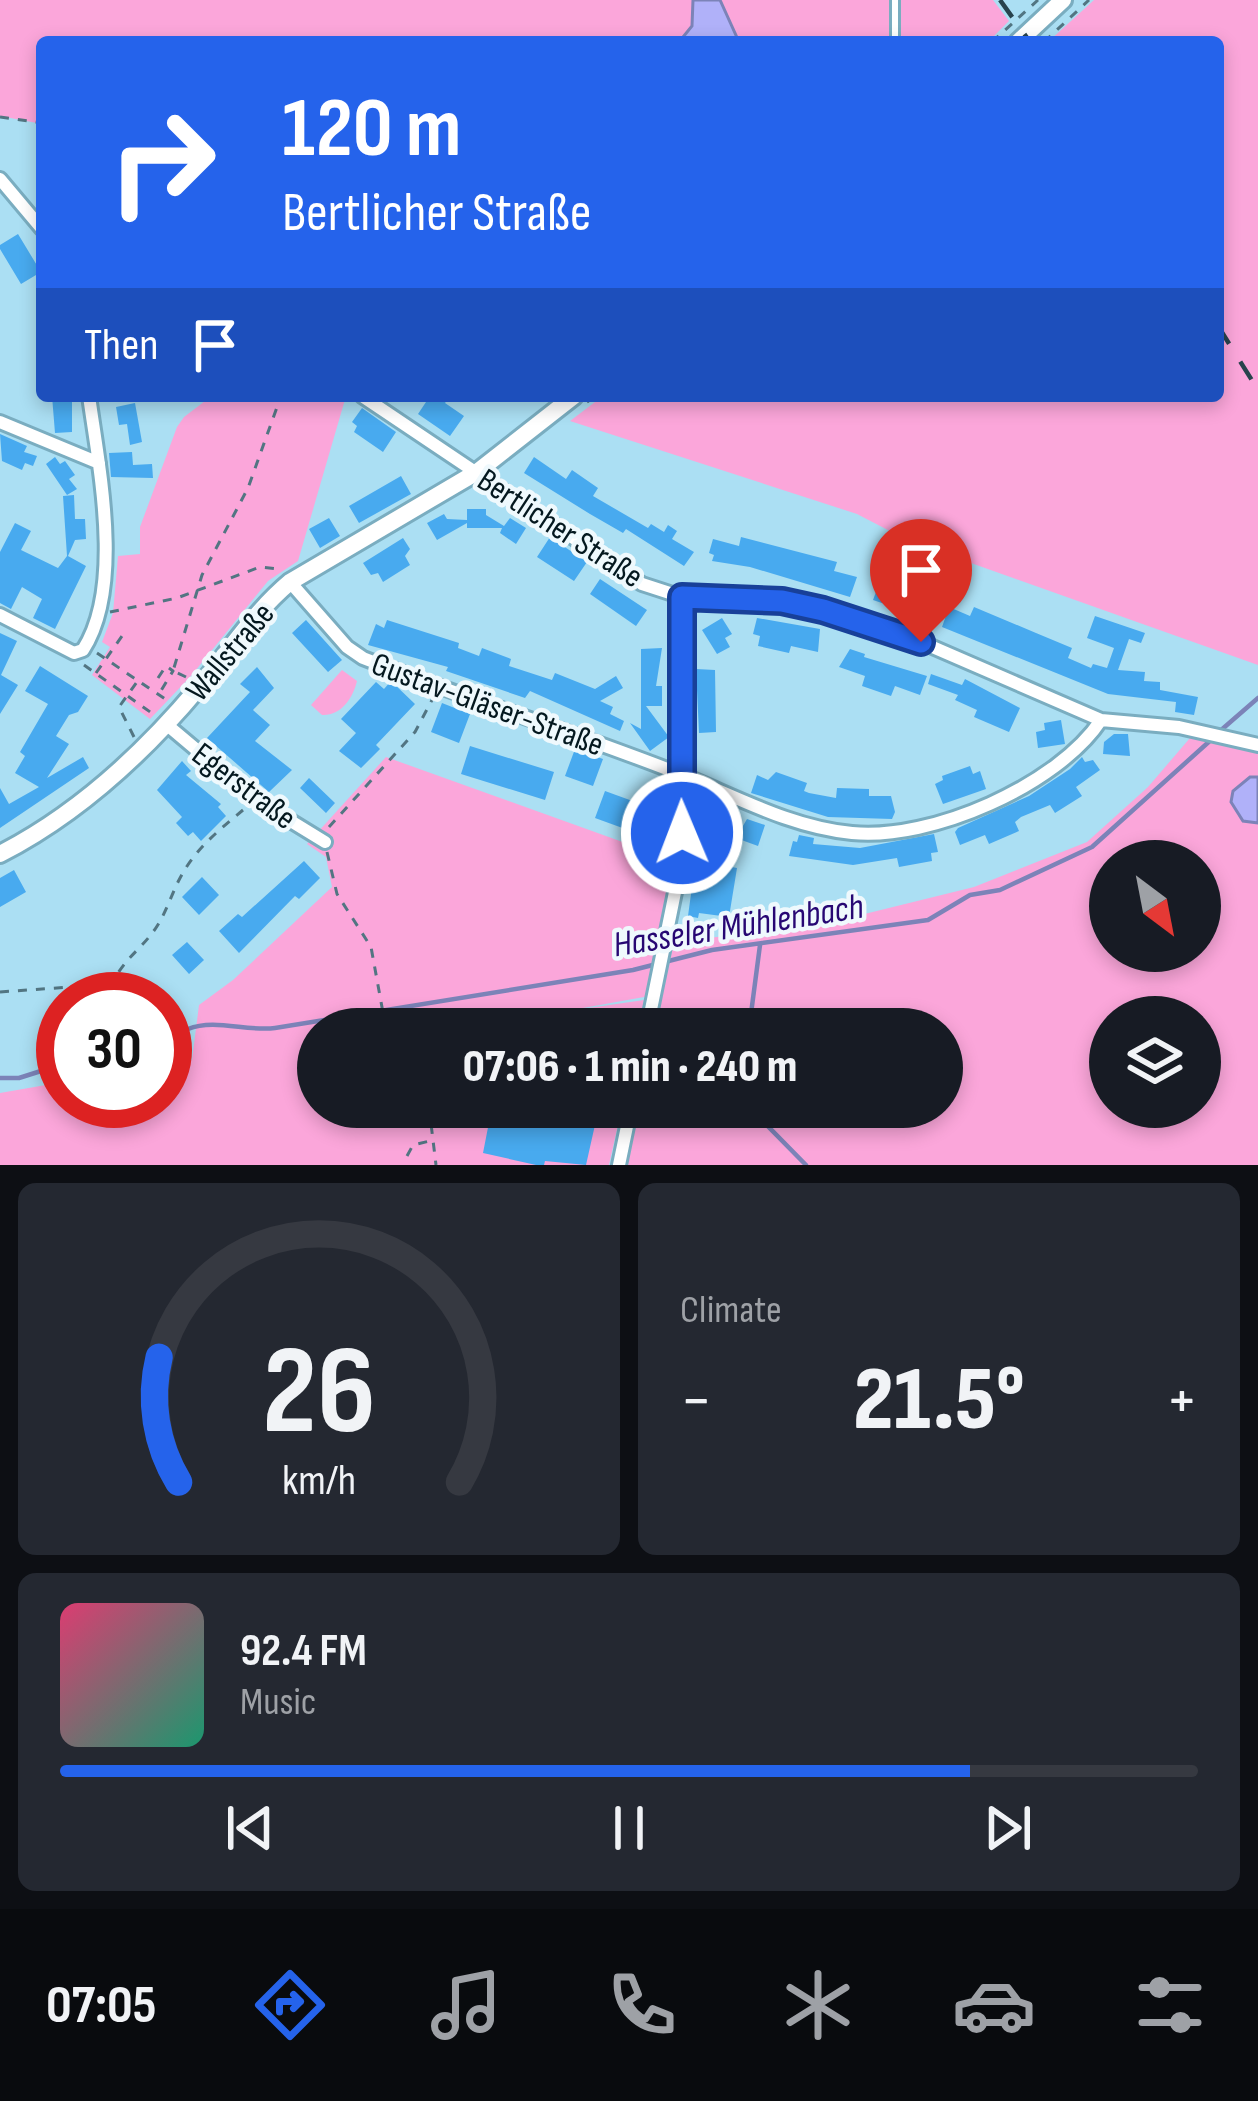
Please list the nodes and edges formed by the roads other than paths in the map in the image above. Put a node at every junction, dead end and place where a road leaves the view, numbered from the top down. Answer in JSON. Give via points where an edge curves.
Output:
{"nodes":[{"id":1,"x":895,"y":0,"type":"edge"},
{"id":2,"x":1063,"y":0,"type":"edge"},
{"id":3,"x":895,"y":36,"type":"edge"},
{"id":4,"x":1024,"y":36,"type":"edge"},
{"id":5,"x":0,"y":179,"type":"edge"},
{"id":6,"x":36,"y":222,"type":"edge"},
{"id":7,"x":90,"y":402,"type":"edge"},
{"id":8,"x":371,"y":402,"type":"edge"},
{"id":9,"x":566,"y":402,"type":"edge"},
{"id":10,"x":0,"y":422,"type":"edge"},
{"id":11,"x":99,"y":463,"type":"junction"},
{"id":12,"x":476,"y":472,"type":"junction"},
{"id":13,"x":293,"y":580,"type":"junction"},
{"id":14,"x":682,"y":597,"type":"junction"},
{"id":15,"x":0,"y":615,"type":"edge"},
{"id":16,"x":167,"y":717,"type":"junction"},
{"id":17,"x":1101,"y":719,"type":"junction"},
{"id":18,"x":1258,"y":745,"type":"edge"},
{"id":19,"x":682,"y":775,"type":"junction"},
{"id":20,"x":322,"y":840,"type":"road end"},
{"id":21,"x":0,"y":854,"type":"edge"},
{"id":22,"x":652,"y":1008,"type":"edge"},
{"id":23,"x":627,"y":1128,"type":"edge"},
{"id":24,"x":619,"y":1165,"type":"edge"}],
"edges":[{"from":1,"to":3,"type":"lane"},
{"from":2,"to":4,"type":"street"},
{"from":5,"to":6,"type":"street"},
{"from":7,"to":11,"type":"street"},
{"from":8,"to":12,"type":"street","name":"Bertlicher Straße"},
{"from":9,"to":12,"type":"street","name":"Wallstraße"},
{"from":10,"to":11,"type":"street"},
{"from":11,"to":15,"type":"street","via":[[102,613],[83,650]]},
{"from":12,"to":13,"type":"street","name":"Wallstraße"},
{"from":12,"to":14,"type":"street","name":"Bertlicher Straße","via":[[643,584]]},
{"from":13,"to":16,"type":"street","name":"Wallstraße"},
{"from":13,"to":19,"type":"street","name":"Gustav-Gläser-Straße","via":[[363,658]]},
{"from":14,"to":17,"type":"street","name":"Bertlicher Straße","via":[[823,610],[939,649]]},
{"from":14,"to":19,"type":"street"},
{"from":16,"to":20,"type":"street","name":"Egerstraße","via":[[255,799]]},
{"from":16,"to":21,"type":"street","name":"Wallstraße","via":[[73,810]]},
{"from":17,"to":18,"type":"street","name":"Bertlicher Straße"},
{"from":17,"to":19,"type":"street","name":"Gustav-Gläser-Straße","via":[[1072,754],[1010,794],[885,833],[801,824]]},
{"from":19,"to":22,"type":"street","via":[[681,863]]},
{"from":23,"to":24,"type":"street"}]}
